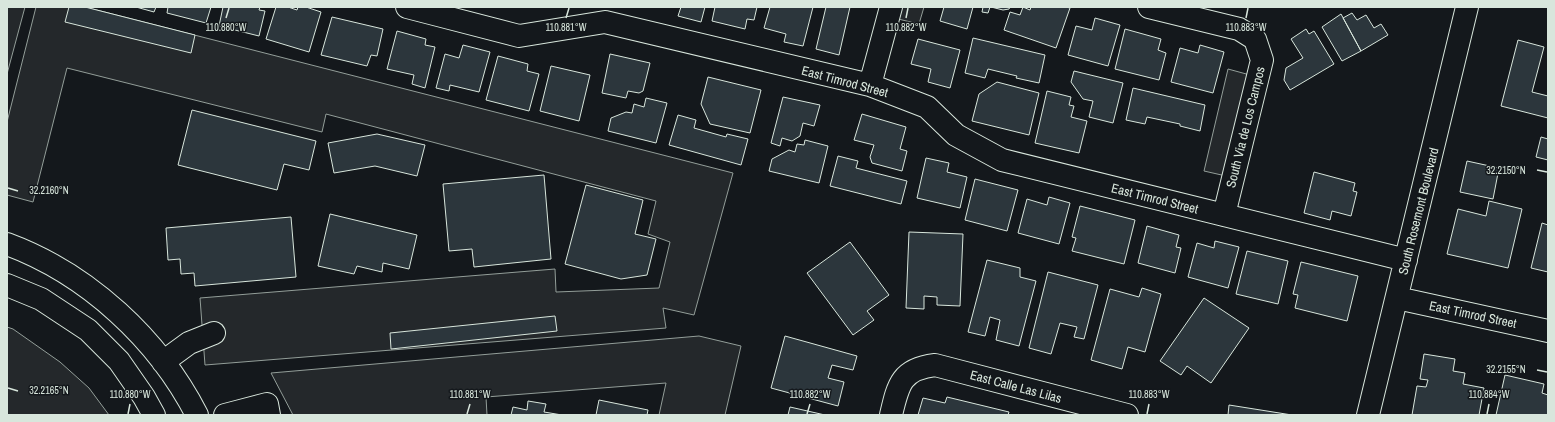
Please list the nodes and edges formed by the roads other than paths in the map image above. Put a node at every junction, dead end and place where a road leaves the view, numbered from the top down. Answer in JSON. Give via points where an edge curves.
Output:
{"nodes":[{"id":1,"x":407,"y":7,"type":"edge"},
{"id":2,"x":890,"y":7,"type":"edge"},
{"id":3,"x":1150,"y":7,"type":"edge"},
{"id":4,"x":1467,"y":7,"type":"edge"},
{"id":5,"x":870,"y":85,"type":"junction"},
{"id":6,"x":1224,"y":215,"type":"junction"},
{"id":7,"x":10,"y":247,"type":"edge"},
{"id":8,"x":1406,"y":260,"type":"junction"},
{"id":9,"x":7,"y":285,"type":"edge"},
{"id":10,"x":1397,"y":298,"type":"junction"},
{"id":11,"x":1548,"y":331,"type":"edge"},
{"id":12,"x":214,"y":333,"type":"dead end"},
{"id":13,"x":163,"y":362,"type":"junction"},
{"id":14,"x":154,"y":415,"type":"edge"},
{"id":15,"x":197,"y":415,"type":"edge"},
{"id":16,"x":225,"y":415,"type":"edge"},
{"id":17,"x":269,"y":415,"type":"edge"},
{"id":18,"x":890,"y":415,"type":"edge"},
{"id":19,"x":1127,"y":415,"type":"edge"},
{"id":20,"x":1368,"y":415,"type":"edge"}],
"edges":[{"from":1,"to":5,"type":"street","name":"East Timrod Street","via":[[518,36],[605,22]]},
{"from":2,"to":5,"type":"street"},
{"from":3,"to":6,"type":"street","name":"South Via de Los Campos","via":[[1239,29],[1255,39],[1262,60]]},
{"from":4,"to":8,"type":"street","name":"South Rosemont Boulevard"},
{"from":5,"to":6,"type":"street","name":"East Timrod Street","via":[[927,107],[956,135],[1002,160]]},
{"from":6,"to":8,"type":"street","name":"East Timrod Street"},
{"from":7,"to":13,"type":"street","via":[[58,268],[94,292],[130,324]]},
{"from":8,"to":10,"type":"street","name":"South Rosemont Boulevard"},
{"from":9,"to":14,"type":"street","via":[[42,299],[88,330],[119,361]]},
{"from":10,"to":11,"type":"street","name":"East Timrod Street"},
{"from":10,"to":20,"type":"street","name":"South Rosemont Boulevard"},
{"from":12,"to":13,"type":"street","via":[[189,343]]},
{"from":13,"to":15,"type":"street","via":[[186,394]]},
{"from":16,"to":17,"type":"street","via":[[267,404]]},
{"from":18,"to":19,"type":"street","name":"East Calle Las Lilas","via":[[898,386],[907,369],[935,365]]}]}
